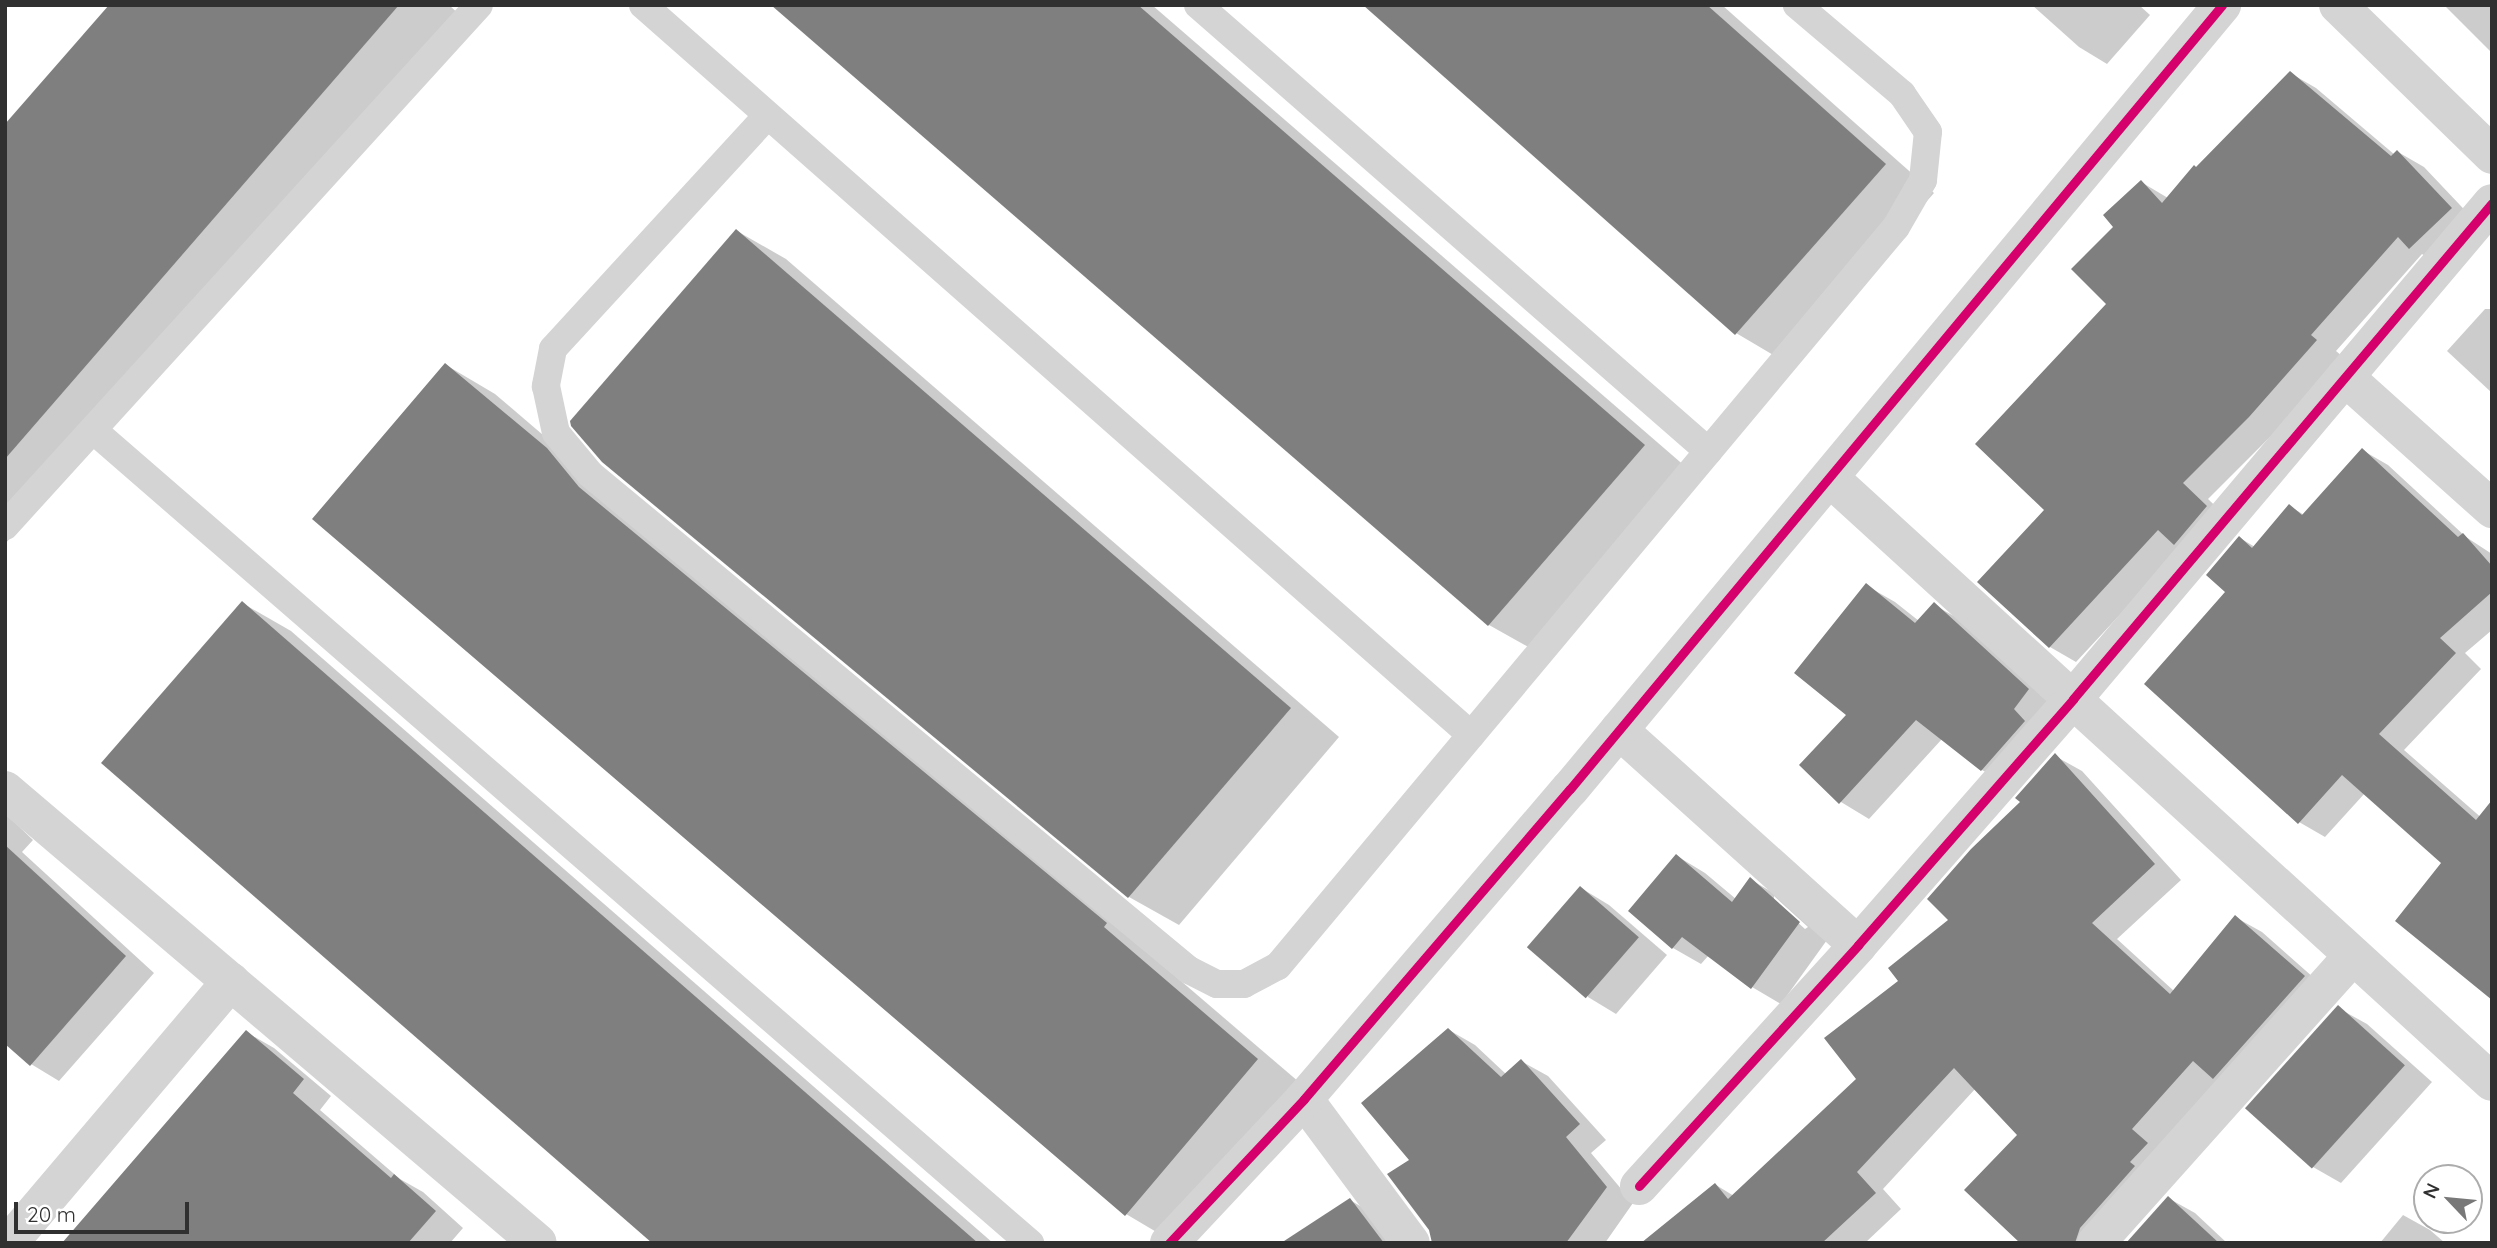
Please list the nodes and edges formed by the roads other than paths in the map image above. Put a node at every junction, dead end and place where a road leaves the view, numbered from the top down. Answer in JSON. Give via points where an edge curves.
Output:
{"nodes":[{"id":1,"x":478,"y":5,"type":"edge"},
{"id":2,"x":643,"y":5,"type":"edge"},
{"id":3,"x":1198,"y":5,"type":"edge"},
{"id":4,"x":1797,"y":5,"type":"edge"},
{"id":5,"x":2222,"y":5,"type":"edge"},
{"id":6,"x":2338,"y":5,"type":"edge"},
{"id":7,"x":767,"y":116,"type":"junction"},
{"id":8,"x":2492,"y":155,"type":"edge"},
{"id":9,"x":2492,"y":203,"type":"edge"},
{"id":10,"x":2344,"y":377,"type":"junction"},
{"id":11,"x":93,"y":430,"type":"junction"},
{"id":12,"x":1708,"y":451,"type":"junction"},
{"id":13,"x":1830,"y":478,"type":"junction"},
{"id":14,"x":2492,"y":509,"type":"edge"},
{"id":15,"x":5,"y":526,"type":"edge"},
{"id":16,"x":2073,"y":699,"type":"junction"},
{"id":17,"x":1619,"y":730,"type":"junction"},
{"id":18,"x":1471,"y":735,"type":"junction"},
{"id":19,"x":5,"y":790,"type":"edge"},
{"id":20,"x":1858,"y":945,"type":"junction"},
{"id":21,"x":2353,"y":956,"type":"junction"},
{"id":22,"x":231,"y":981,"type":"junction"},
{"id":23,"x":2492,"y":1082,"type":"edge"},
{"id":24,"x":1304,"y":1099,"type":"junction"},
{"id":25,"x":1639,"y":1186,"type":"dead end"},
{"id":26,"x":9,"y":1243,"type":"edge"},
{"id":27,"x":538,"y":1243,"type":"edge"},
{"id":28,"x":1030,"y":1243,"type":"edge"},
{"id":29,"x":1169,"y":1243,"type":"edge"},
{"id":30,"x":1411,"y":1243,"type":"edge"},
{"id":31,"x":2095,"y":1243,"type":"edge"}],
"edges":[{"from":1,"to":11,"type":"lane"},
{"from":2,"to":7,"type":"lane"},
{"from":3,"to":12,"type":"lane"},
{"from":4,"to":12,"type":"lane","via":[[1902,94],[1928,132],[1923,180],[1896,227]]},
{"from":5,"to":13,"type":"street"},
{"from":6,"to":8,"type":"street"},
{"from":7,"to":18,"type":"lane"},
{"from":7,"to":18,"type":"lane","via":[[553,349],[545,386],[556,433],[590,474],[1189,970],[1217,984],[1244,984],[1278,966]]},
{"from":9,"to":10,"type":"street"},
{"from":10,"to":14,"type":"street"},
{"from":10,"to":16,"type":"street"},
{"from":11,"to":15,"type":"lane"},
{"from":11,"to":28,"type":"lane"},
{"from":12,"to":18,"type":"lane"},
{"from":13,"to":16,"type":"street"},
{"from":13,"to":17,"type":"street"},
{"from":16,"to":20,"type":"street"},
{"from":16,"to":21,"type":"street"},
{"from":17,"to":20,"type":"street"},
{"from":17,"to":24,"type":"street"},
{"from":19,"to":22,"type":"street"},
{"from":20,"to":25,"type":"street"},
{"from":21,"to":23,"type":"street"},
{"from":21,"to":31,"type":"street"},
{"from":22,"to":26,"type":"street"},
{"from":22,"to":27,"type":"street"},
{"from":24,"to":29,"type":"street"},
{"from":24,"to":30,"type":"street"}]}
